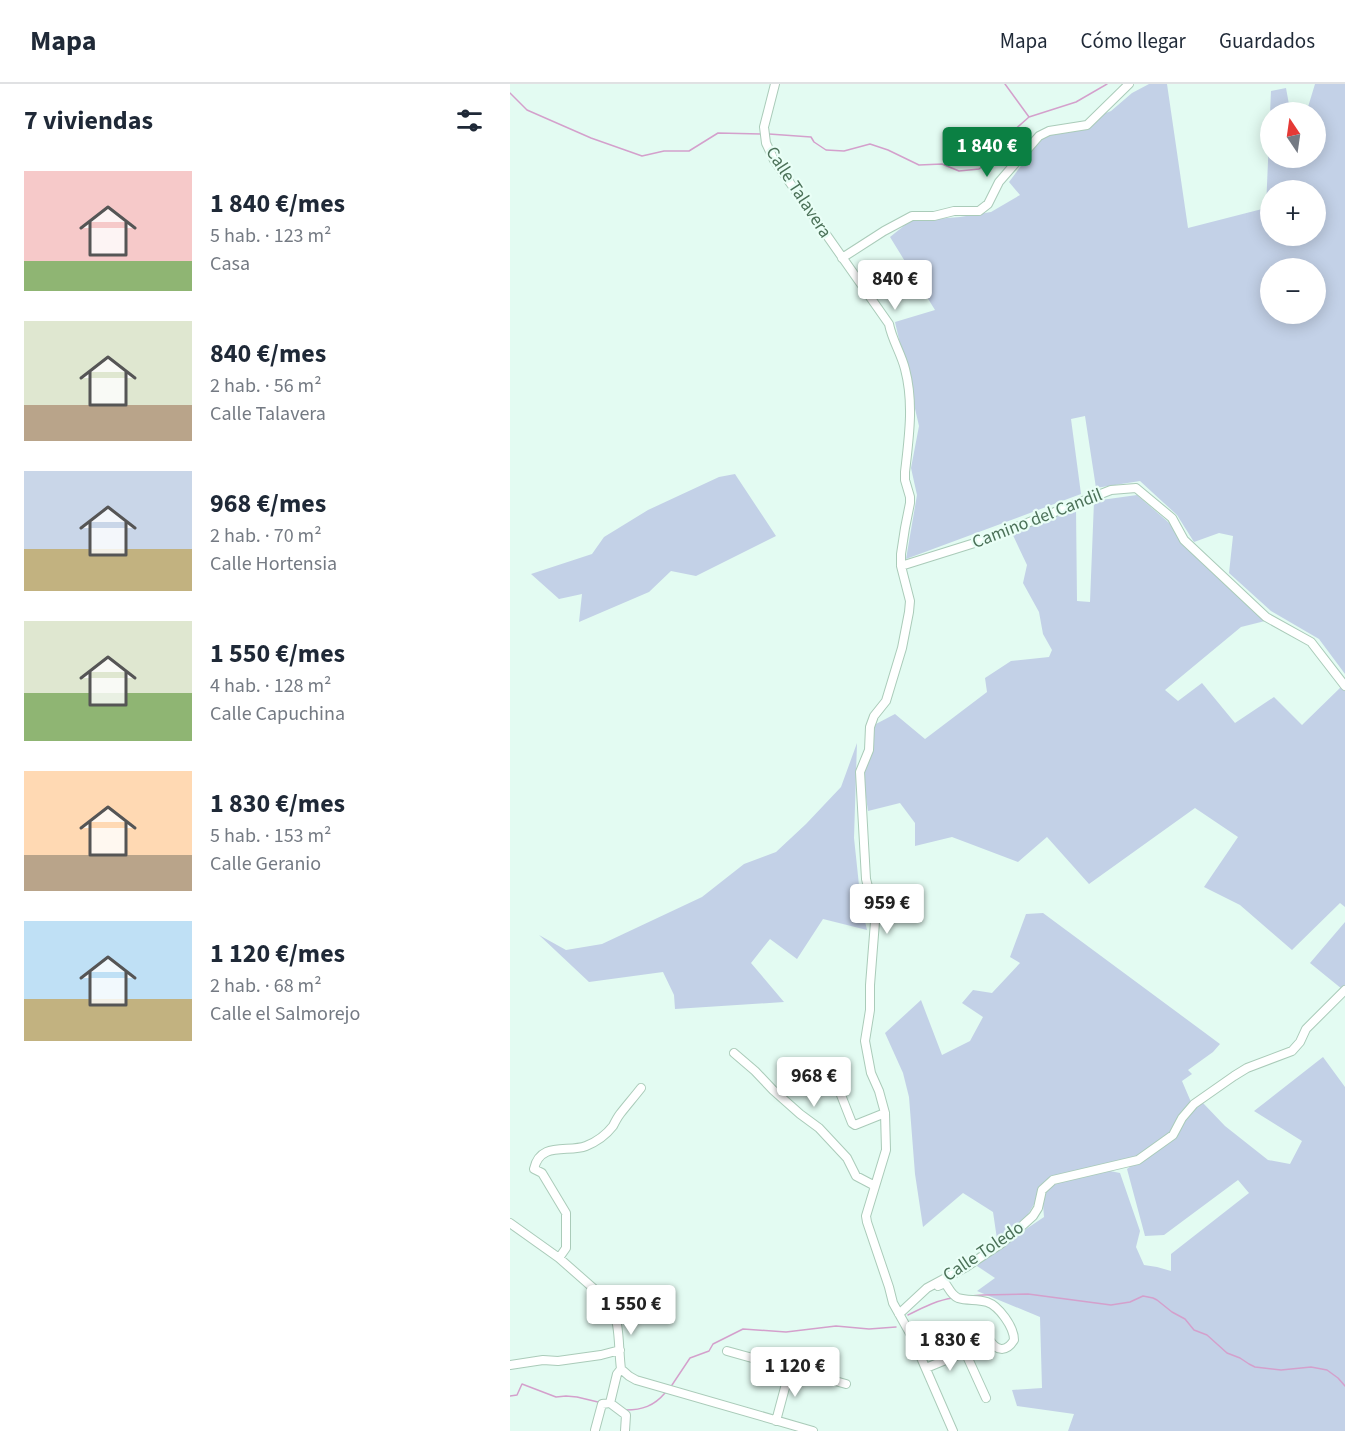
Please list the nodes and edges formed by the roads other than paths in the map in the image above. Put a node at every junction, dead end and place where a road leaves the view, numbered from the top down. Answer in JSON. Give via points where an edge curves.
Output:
{"nodes":[{"id":1,"x":775,"y":84,"type":"edge"},
{"id":2,"x":1129,"y":84,"type":"edge"},
{"id":3,"x":842,"y":258,"type":"junction"},
{"id":4,"x":901,"y":566,"type":"junction"},
{"id":5,"x":1345,"y":686,"type":"edge"},
{"id":6,"x":1345,"y":990,"type":"edge"},
{"id":7,"x":734,"y":1053,"type":"dead end"},
{"id":8,"x":641,"y":1088,"type":"dead end"},
{"id":9,"x":841,"y":1095,"type":"dead end"},
{"id":10,"x":885,"y":1113,"type":"junction"},
{"id":11,"x":875,"y":1186,"type":"junction"},
{"id":12,"x":510,"y":1223,"type":"edge"},
{"id":13,"x":559,"y":1258,"type":"junction"},
{"id":14,"x":927,"y":1288,"type":"junction"},
{"id":15,"x":898,"y":1314,"type":"junction"},
{"id":16,"x":956,"y":1332,"type":"dead end"},
{"id":17,"x":989,"y":1339,"type":"dead end"},
{"id":18,"x":620,"y":1350,"type":"junction"},
{"id":19,"x":727,"y":1351,"type":"dead end"},
{"id":20,"x":965,"y":1352,"type":"junction"},
{"id":21,"x":510,"y":1365,"type":"edge"},
{"id":22,"x":926,"y":1368,"type":"junction"},
{"id":23,"x":621,"y":1369,"type":"junction"},
{"id":24,"x":790,"y":1369,"type":"junction"},
{"id":25,"x":846,"y":1384,"type":"dead end"},
{"id":26,"x":986,"y":1398,"type":"dead end"},
{"id":27,"x":610,"y":1403,"type":"junction"},
{"id":28,"x":776,"y":1420,"type":"junction"},
{"id":29,"x":595,"y":1430,"type":"edge"},
{"id":30,"x":625,"y":1431,"type":"edge"},
{"id":31,"x":813,"y":1431,"type":"edge"},
{"id":32,"x":953,"y":1431,"type":"edge"}],
"edges":[{"from":1,"to":3,"type":"street","name":"Calle Talavera","via":[[764,127],[766,142],[774,160]]},
{"from":2,"to":3,"type":"street","via":[[1087,125],[1039,135],[979,211],[912,216]]},
{"from":3,"to":4,"type":"street","name":"Calle Talavera","via":[[889,324],[905,368],[911,413],[905,472],[910,503]]},
{"from":4,"to":5,"type":"street","name":"Camino del Candil","via":[[981,541],[1111,490],[1136,488],[1172,518],[1184,540],[1266,617],[1311,642]]},
{"from":4,"to":10,"type":"street","name":"Calle Talavera","via":[[910,601],[902,648],[885,701],[870,727],[869,750],[860,772],[866,879],[875,921],[865,1041]]},
{"from":6,"to":14,"type":"street","name":"Calle Toledo","via":[[1306,1029],[1292,1051],[1247,1068],[1194,1104],[1173,1135],[1148,1154],[1138,1160],[1053,1180],[1042,1190],[1038,1208],[1023,1226],[966,1267]]},
{"from":7,"to":11,"type":"street","via":[[819,1128],[847,1158],[856,1176]]},
{"from":8,"to":13,"type":"street","via":[[613,1126],[591,1144],[551,1150],[536,1161],[534,1168],[542,1173],[566,1213],[566,1248]]},
{"from":9,"to":10,"type":"street","via":[[855,1125]]},
{"from":10,"to":11,"type":"street","name":"Calle Talavera","via":[[886,1150]]},
{"from":11,"to":15,"type":"street","name":"Calle Talavera","via":[[867,1222]]},
{"from":12,"to":13,"type":"street"},
{"from":13,"to":18,"type":"street","via":[[609,1302],[616,1319]]},
{"from":14,"to":15,"type":"street","name":"Calle Toledo"},
{"from":14,"to":17,"type":"street","via":[[945,1283],[955,1296],[993,1306],[1012,1328],[1014,1340],[1005,1349],[993,1346]]},
{"from":15,"to":22,"type":"street","name":"Calle Talavera"},
{"from":16,"to":20,"type":"street"},
{"from":18,"to":21,"type":"street"},
{"from":18,"to":23,"type":"street"},
{"from":19,"to":24,"type":"street"},
{"from":20,"to":22,"type":"street"},
{"from":20,"to":26,"type":"street"},
{"from":22,"to":32,"type":"street","name":"Calle Talavera"},
{"from":23,"to":27,"type":"street"},
{"from":23,"to":28,"type":"street","via":[[636,1380]]},
{"from":24,"to":25,"type":"street"},
{"from":24,"to":28,"type":"street"},
{"from":27,"to":29,"type":"street","via":[[602,1404]]},
{"from":27,"to":30,"type":"street","via":[[626,1415]]},
{"from":28,"to":31,"type":"street"}]}
